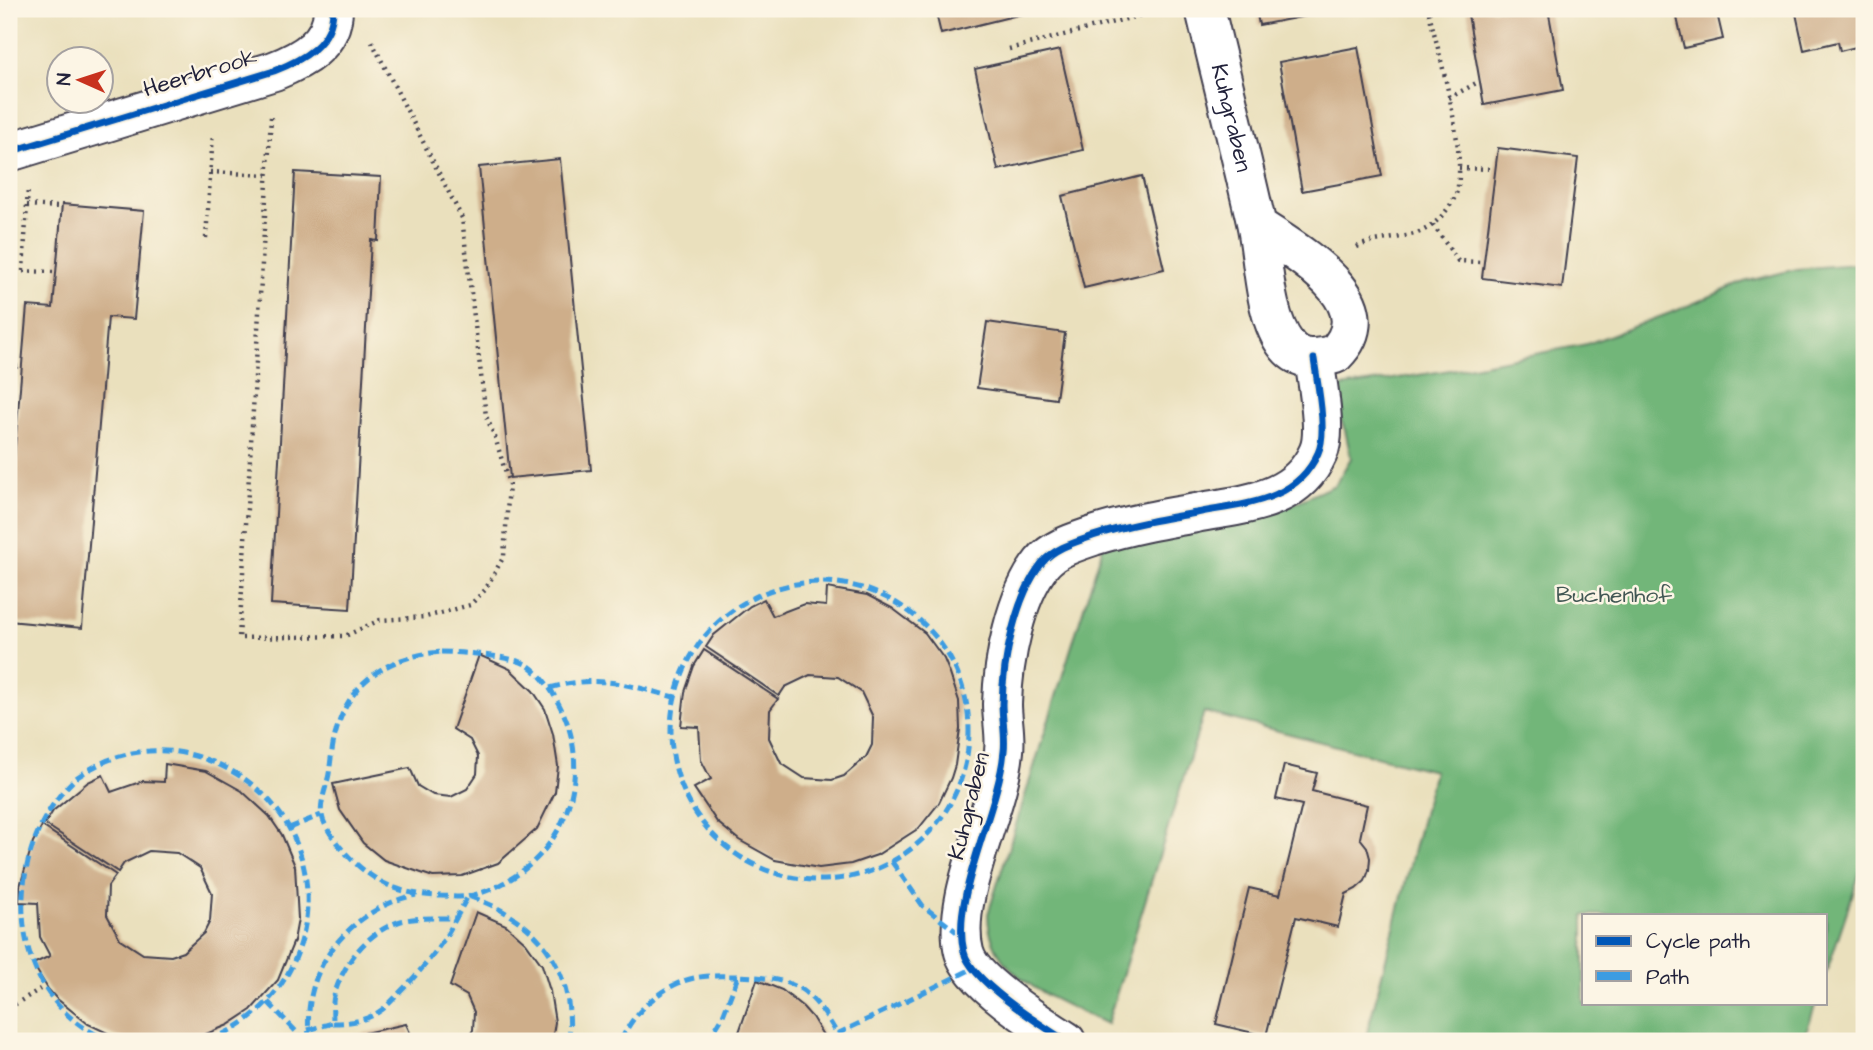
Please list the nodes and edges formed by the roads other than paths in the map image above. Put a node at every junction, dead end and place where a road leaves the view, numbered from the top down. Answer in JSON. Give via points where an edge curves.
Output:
{"nodes":[{"id":1,"x":1205,"y":9,"type":"edge"},
{"id":2,"x":333,"y":14,"type":"edge"},
{"id":3,"x":20,"y":149,"type":"edge"},
{"id":4,"x":1257,"y":226,"type":"junction"},
{"id":5,"x":1314,"y":359,"type":"junction"},
{"id":6,"x":1066,"y":1041,"type":"edge"}],
"edges":[{"from":1,"to":4,"type":"street","name":"Kuhgraben"},
{"from":2,"to":3,"type":"street","name":"Heerbrook","via":[[326,37],[311,53],[274,71]]},
{"from":4,"to":5,"type":"street","name":"Kuhgraben","via":[[1264,281],[1277,328],[1295,354]]},
{"from":4,"to":5,"type":"street","via":[[1323,271],[1348,303],[1348,336],[1335,354]]},
{"from":5,"to":6,"type":"street","name":"Kuhgraben","via":[[1321,434],[1319,452],[1304,473],[1281,493],[1249,505],[1120,527],[1067,545],[1043,561],[1014,625],[1004,677],[1004,751],[964,902],[964,954],[993,989]]}]}
